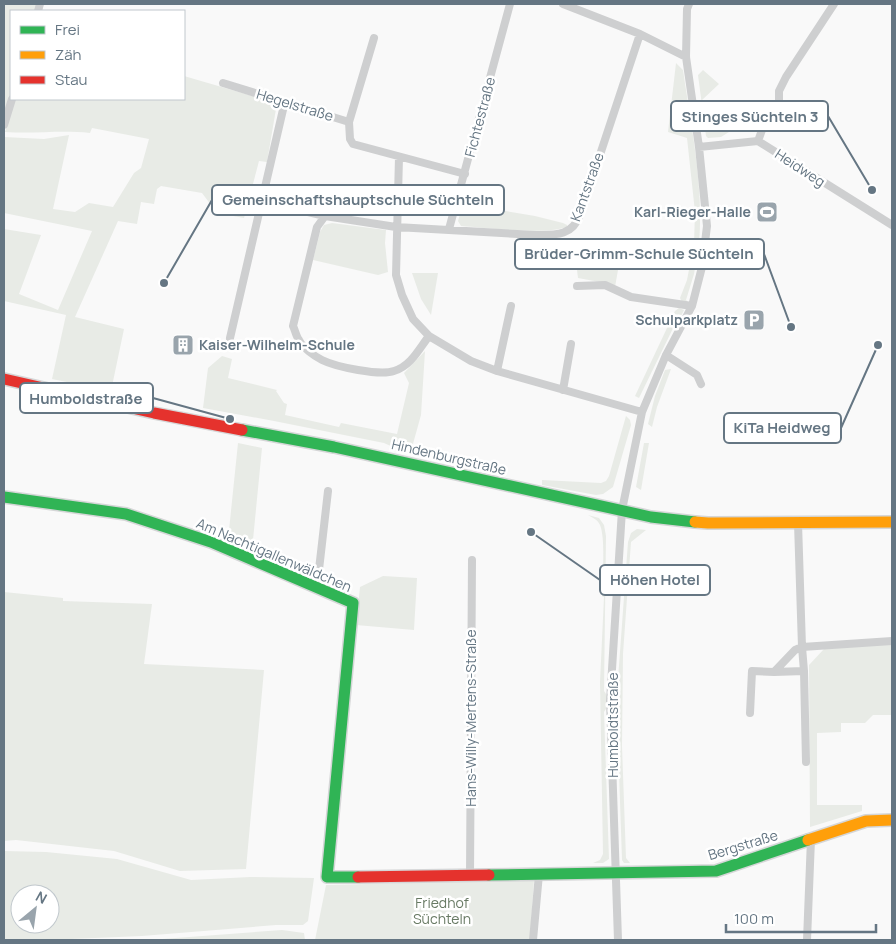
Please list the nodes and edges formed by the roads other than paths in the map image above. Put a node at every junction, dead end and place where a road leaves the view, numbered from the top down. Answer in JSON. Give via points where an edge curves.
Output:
{"nodes":[{"id":1,"x":510,"y":4,"type":"edge"},
{"id":2,"x":563,"y":4,"type":"edge"},
{"id":3,"x":689,"y":4,"type":"edge"},
{"id":4,"x":834,"y":4,"type":"edge"},
{"id":5,"x":640,"y":34,"type":"junction"},
{"id":6,"x":374,"y":38,"type":"dead end"},
{"id":7,"x":686,"y":57,"type":"junction"},
{"id":8,"x":223,"y":83,"type":"dead end"},
{"id":9,"x":12,"y":100,"type":"edge"},
{"id":10,"x":285,"y":101,"type":"junction"},
{"id":11,"x":349,"y":122,"type":"junction"},
{"id":12,"x":4,"y":125,"type":"edge"},
{"id":13,"x":758,"y":141,"type":"junction"},
{"id":14,"x":699,"y":147,"type":"junction"},
{"id":15,"x":399,"y":156,"type":"junction"},
{"id":16,"x":465,"y":174,"type":"junction"},
{"id":17,"x":274,"y":204,"type":"dead end"},
{"id":18,"x":325,"y":216,"type":"junction"},
{"id":19,"x":892,"y":225,"type":"edge"},
{"id":20,"x":396,"y":227,"type":"junction"},
{"id":21,"x":449,"y":229,"type":"junction"},
{"id":22,"x":577,"y":286,"type":"dead end"},
{"id":23,"x":511,"y":306,"type":"dead end"},
{"id":24,"x":692,"y":306,"type":"junction"},
{"id":25,"x":429,"y":336,"type":"junction"},
{"id":26,"x":230,"y":338,"type":"dead end"},
{"id":27,"x":571,"y":344,"type":"dead end"},
{"id":28,"x":666,"y":355,"type":"junction"},
{"id":29,"x":497,"y":371,"type":"junction"},
{"id":30,"x":4,"y":379,"type":"edge"},
{"id":31,"x":701,"y":384,"type":"dead end"},
{"id":32,"x":564,"y":390,"type":"junction"},
{"id":33,"x":642,"y":412,"type":"junction"},
{"id":34,"x":328,"y":491,"type":"dead end"},
{"id":35,"x":4,"y":497,"type":"edge"},
{"id":36,"x":622,"y":510,"type":"junction"},
{"id":37,"x":892,"y":522,"type":"edge"},
{"id":38,"x":798,"y":523,"type":"junction"},
{"id":39,"x":472,"y":560,"type":"dead end"},
{"id":40,"x":317,"y":587,"type":"junction"},
{"id":41,"x":892,"y":640,"type":"edge"},
{"id":42,"x":802,"y":647,"type":"junction"},
{"id":43,"x":804,"y":671,"type":"junction"},
{"id":44,"x":774,"y":672,"type":"junction"},
{"id":45,"x":750,"y":713,"type":"dead end"},
{"id":46,"x":806,"y":762,"type":"dead end"},
{"id":47,"x":892,"y":820,"type":"edge"},
{"id":48,"x":811,"y":839,"type":"junction"},
{"id":49,"x":539,"y":874,"type":"junction"},
{"id":50,"x":615,"y":874,"type":"junction"},
{"id":51,"x":470,"y":875,"type":"junction"},
{"id":52,"x":327,"y":877,"type":"joint"},
{"id":53,"x":534,"y":940,"type":"edge"},
{"id":54,"x":618,"y":940,"type":"edge"},
{"id":55,"x":807,"y":940,"type":"edge"}],
"edges":[{"from":1,"to":16,"type":"street","name":"Fichtestraße"},
{"from":2,"to":5,"type":"street"},
{"from":3,"to":7,"type":"street","name":"Humboldtstraße"},
{"from":4,"to":13,"type":"street","via":[[786,77],[779,91],[779,104]]},
{"from":5,"to":7,"type":"street"},
{"from":5,"to":21,"type":"street","name":"Kantstraße","via":[[576,224],[569,231],[551,235]]},
{"from":6,"to":11,"type":"street"},
{"from":7,"to":14,"type":"street","name":"Humboldtstraße"},
{"from":8,"to":10,"type":"street","name":"Hegelstraße"},
{"from":9,"to":12,"type":"street"},
{"from":10,"to":11,"type":"street","name":"Hegelstraße"},
{"from":10,"to":26,"type":"street"},
{"from":11,"to":15,"type":"street","name":"Hegelstraße","via":[[353,144]]},
{"from":13,"to":14,"type":"street"},
{"from":13,"to":19,"type":"street","name":"Heidweg"},
{"from":14,"to":24,"type":"street","name":"Humboldtstraße","via":[[707,226],[702,267]]},
{"from":15,"to":16,"type":"street","name":"Hegelstraße"},
{"from":15,"to":20,"type":"street"},
{"from":16,"to":21,"type":"street","name":"Fichtestraße"},
{"from":17,"to":18,"type":"street","name":"Kantstraße"},
{"from":18,"to":20,"type":"street","name":"Kantstraße"},
{"from":18,"to":25,"type":"street","via":[[317,227],[293,326],[299,341],[323,361],[380,374],[395,371],[408,363]]},
{"from":20,"to":21,"type":"street","name":"Kantstraße"},
{"from":20,"to":25,"type":"street","via":[[396,275],[402,295],[413,318]]},
{"from":22,"to":24,"type":"street","via":[[605,285],[631,297]]},
{"from":23,"to":29,"type":"street"},
{"from":24,"to":28,"type":"street","name":"Humboldtstraße"},
{"from":25,"to":29,"type":"street","via":[[471,361]]},
{"from":27,"to":32,"type":"street"},
{"from":28,"to":31,"type":"street","via":[[696,375]]},
{"from":28,"to":33,"type":"street","name":"Humboldtstraße"},
{"from":29,"to":32,"type":"street"},
{"from":30,"to":36,"type":"street","name":"Hindenburgstraße"},
{"from":32,"to":33,"type":"street"},
{"from":33,"to":36,"type":"street","name":"Humboldtstraße"},
{"from":34,"to":40,"type":"street"},
{"from":35,"to":40,"type":"street","name":"Am Nachtigallenwäldchen","via":[[126,514],[212,542]]},
{"from":36,"to":38,"type":"street","name":"Hindenburgstraße","via":[[651,517],[708,523]]},
{"from":36,"to":50,"type":"street","name":"Humboldtstraße","via":[[610,701]]},
{"from":37,"to":38,"type":"street","name":"Hindenburgstraße"},
{"from":38,"to":42,"type":"street"},
{"from":39,"to":51,"type":"street","name":"Hans-Willy-Mertens-Straße"},
{"from":40,"to":52,"type":"street","name":"Am Nachtigallenwäldchen","via":[[353,604]]},
{"from":41,"to":42,"type":"street"},
{"from":42,"to":43,"type":"street"},
{"from":42,"to":44,"type":"street"},
{"from":43,"to":44,"type":"street"},
{"from":43,"to":46,"type":"street"},
{"from":44,"to":45,"type":"street","via":[[752,671]]},
{"from":47,"to":48,"type":"street","name":"Bergstraße","via":[[866,821]]},
{"from":48,"to":50,"type":"street","name":"Bergstraße","via":[[716,871]]},
{"from":48,"to":55,"type":"street"},
{"from":49,"to":50,"type":"street","name":"Bergstraße"},
{"from":49,"to":51,"type":"street","name":"Bergstraße"},
{"from":49,"to":53,"type":"street"},
{"from":50,"to":54,"type":"street","name":"Humboldtstraße"},
{"from":51,"to":52,"type":"street","name":"Bergstraße"}]}
